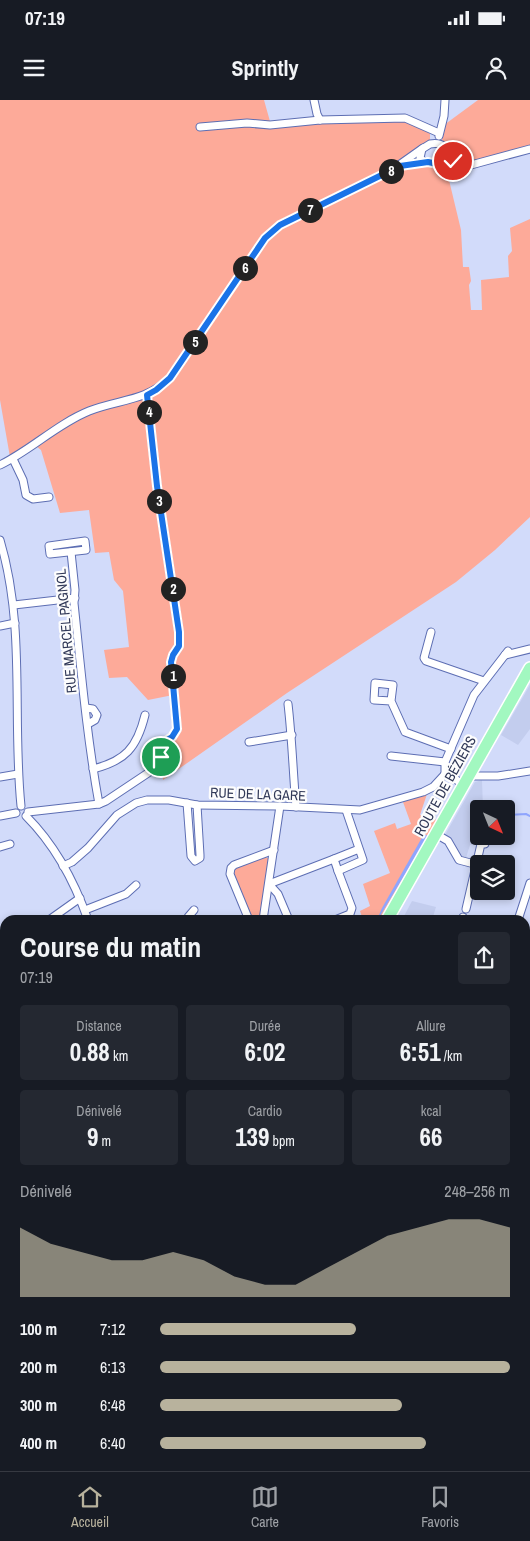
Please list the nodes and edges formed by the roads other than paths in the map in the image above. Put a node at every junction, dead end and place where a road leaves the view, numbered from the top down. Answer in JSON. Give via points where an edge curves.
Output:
{"nodes":[{"id":1,"x":314,"y":100,"type":"edge"},
{"id":2,"x":445,"y":100,"type":"edge"},
{"id":3,"x":320,"y":120,"type":"junction"},
{"id":4,"x":200,"y":127,"type":"dead end"},
{"id":5,"x":439,"y":133,"type":"junction"},
{"id":6,"x":438,"y":144,"type":"junction"},
{"id":7,"x":425,"y":146,"type":"junction"},
{"id":8,"x":530,"y":149,"type":"edge"},
{"id":9,"x":447,"y":153,"type":"junction"},
{"id":10,"x":424,"y":162,"type":"junction"},
{"id":11,"x":440,"y":164,"type":"junction"},
{"id":12,"x":454,"y":166,"type":"junction"},
{"id":13,"x":393,"y":170,"type":"junction"},
{"id":14,"x":147,"y":395,"type":"junction"},
{"id":15,"x":13,"y":459,"type":"junction"},
{"id":16,"x":0,"y":465,"type":"edge"},
{"id":17,"x":50,"y":497,"type":"dead end"},
{"id":18,"x":0,"y":540,"type":"edge"},
{"id":19,"x":71,"y":552,"type":"junction"},
{"id":20,"x":74,"y":598,"type":"junction"},
{"id":21,"x":14,"y":605,"type":"junction"},
{"id":22,"x":15,"y":622,"type":"junction"},
{"id":23,"x":0,"y":626,"type":"edge"},
{"id":24,"x":431,"y":632,"type":"dead end"},
{"id":25,"x":530,"y":649,"type":"edge"},
{"id":26,"x":530,"y":668,"type":"edge"},
{"id":27,"x":484,"y":681,"type":"junction"},
{"id":28,"x":391,"y":701,"type":"dead end"},
{"id":29,"x":288,"y":704,"type":"dead end"},
{"id":30,"x":145,"y":715,"type":"dead end"},
{"id":31,"x":292,"y":735,"type":"junction"},
{"id":32,"x":249,"y":742,"type":"dead end"},
{"id":33,"x":451,"y":749,"type":"junction"},
{"id":34,"x":391,"y":756,"type":"dead end"},
{"id":35,"x":445,"y":762,"type":"junction"},
{"id":36,"x":92,"y":769,"type":"junction"},
{"id":37,"x":530,"y":771,"type":"edge"},
{"id":38,"x":18,"y":774,"type":"junction"},
{"id":39,"x":445,"y":774,"type":"junction"},
{"id":40,"x":0,"y":777,"type":"edge"},
{"id":41,"x":466,"y":781,"type":"junction"},
{"id":42,"x":187,"y":803,"type":"junction"},
{"id":43,"x":99,"y":804,"type":"junction"},
{"id":44,"x":197,"y":805,"type":"junction"},
{"id":45,"x":280,"y":806,"type":"junction"},
{"id":46,"x":296,"y":807,"type":"junction"},
{"id":47,"x":346,"y":810,"type":"junction"},
{"id":48,"x":25,"y":811,"type":"junction"},
{"id":49,"x":0,"y":816,"type":"edge"},
{"id":50,"x":436,"y":834,"type":"junction"},
{"id":51,"x":10,"y":844,"type":"dead end"},
{"id":52,"x":0,"y":847,"type":"edge"},
{"id":53,"x":359,"y":849,"type":"junction"},
{"id":54,"x":274,"y":850,"type":"junction"},
{"id":55,"x":334,"y":859,"type":"junction"},
{"id":56,"x":470,"y":862,"type":"edge"},
{"id":57,"x":63,"y":866,"type":"junction"},
{"id":58,"x":338,"y":871,"type":"junction"},
{"id":59,"x":269,"y":884,"type":"junction"},
{"id":60,"x":530,"y":884,"type":"edge"},
{"id":61,"x":136,"y":885,"type":"dead end"},
{"id":62,"x":470,"y":891,"type":"edge"},
{"id":63,"x":80,"y":898,"type":"junction"},
{"id":64,"x":85,"y":910,"type":"junction"},
{"id":65,"x":194,"y":910,"type":"dead end"},
{"id":66,"x":56,"y":915,"type":"edge"},
{"id":67,"x":86,"y":915,"type":"edge"},
{"id":68,"x":190,"y":915,"type":"edge"},
{"id":69,"x":246,"y":915,"type":"edge"},
{"id":70,"x":265,"y":915,"type":"edge"},
{"id":71,"x":287,"y":915,"type":"edge"},
{"id":72,"x":348,"y":915,"type":"edge"},
{"id":73,"x":390,"y":915,"type":"edge"},
{"id":74,"x":464,"y":915,"type":"edge"},
{"id":75,"x":520,"y":915,"type":"edge"}],
"edges":[{"from":1,"to":3,"type":"street"},
{"from":2,"to":5,"type":"street"},
{"from":3,"to":4,"type":"street"},
{"from":3,"to":5,"type":"street","via":[[406,118]]},
{"from":5,"to":6,"type":"street"},
{"from":6,"to":7,"type":"street"},
{"from":6,"to":9,"type":"street"},
{"from":7,"to":10,"type":"street","via":[[420,155]]},
{"from":7,"to":13,"type":"street"},
{"from":8,"to":12,"type":"street","via":[[467,166]]},
{"from":9,"to":11,"type":"street"},
{"from":9,"to":12,"type":"street"},
{"from":10,"to":11,"type":"street"},
{"from":10,"to":13,"type":"street"},
{"from":11,"to":12,"type":"street"},
{"from":13,"to":14,"type":"street","via":[[272,230],[170,378]]},
{"from":14,"to":15,"type":"street","via":[[78,416]]},
{"from":14,"to":43,"type":"street","via":[[180,643],[171,662],[177,729],[161,744],[157,767]]},
{"from":15,"to":16,"type":"street"},
{"from":15,"to":17,"type":"street","via":[[26,495],[33,499]]},
{"from":18,"to":21,"type":"street"},
{"from":19,"to":19,"type":"street","name":"RUE MARCEL PAGNOL","via":[[86,550],[85,542],[49,546],[50,554]]},
{"from":19,"to":20,"type":"street","name":"RUE MARCEL PAGNOL"},
{"from":20,"to":21,"type":"street"},
{"from":20,"to":36,"type":"street","name":"RUE MARCEL PAGNOL"},
{"from":21,"to":22,"type":"street"},
{"from":22,"to":23,"type":"street"},
{"from":22,"to":38,"type":"street"},
{"from":24,"to":27,"type":"street","via":[[426,661]]},
{"from":25,"to":27,"type":"street","via":[[506,653]]},
{"from":26,"to":41,"type":"main road","name":"ROUTE DE BÉZIERS"},
{"from":27,"to":33,"type":"street","via":[[468,708]]},
{"from":28,"to":33,"type":"street","via":[[404,732]]},
{"from":29,"to":31,"type":"street"},
{"from":30,"to":36,"type":"street","via":[[140,734],[130,750],[113,763]]},
{"from":31,"to":32,"type":"street"},
{"from":31,"to":46,"type":"street"},
{"from":33,"to":35,"type":"street"},
{"from":34,"to":35,"type":"street"},
{"from":35,"to":39,"type":"street"},
{"from":36,"to":43,"type":"street","name":"RUE MARCEL PAGNOL"},
{"from":37,"to":41,"type":"street"},
{"from":38,"to":40,"type":"street"},
{"from":38,"to":48,"type":"street"},
{"from":39,"to":41,"type":"street"},
{"from":39,"to":47,"type":"street","name":"RUE DE LA GARE","via":[[423,792],[371,808]]},
{"from":41,"to":50,"type":"main road","name":"ROUTE DE BÉZIERS"},
{"from":42,"to":44,"type":"street","name":"RUE DE LA GARE"},
{"from":42,"to":44,"type":"street","via":[[191,856],[195,861],[200,858]]},
{"from":42,"to":57,"type":"street","name":"RUE DE LA GARE","via":[[158,799],[136,803],[117,815],[88,848]]},
{"from":43,"to":48,"type":"street"},
{"from":44,"to":45,"type":"street","name":"RUE DE LA GARE"},
{"from":45,"to":46,"type":"street","name":"RUE DE LA GARE"},
{"from":45,"to":54,"type":"street"},
{"from":46,"to":47,"type":"street","name":"RUE DE LA GARE"},
{"from":47,"to":53,"type":"street"},
{"from":48,"to":49,"type":"street","via":[[18,808],[16,813]]},
{"from":48,"to":57,"type":"street"},
{"from":50,"to":56,"type":"street","via":[[448,841],[459,860]]},
{"from":50,"to":73,"type":"main road","name":"ROUTE DE BÉZIERS"},
{"from":51,"to":52,"type":"street"},
{"from":53,"to":55,"type":"street"},
{"from":53,"to":58,"type":"street","via":[[362,861]]},
{"from":54,"to":59,"type":"street"},
{"from":54,"to":69,"type":"street","via":[[231,868],[230,874]]},
{"from":55,"to":58,"type":"street"},
{"from":55,"to":59,"type":"street"},
{"from":57,"to":63,"type":"street"},
{"from":58,"to":72,"type":"street","via":[[352,908]]},
{"from":59,"to":70,"type":"street"},
{"from":59,"to":71,"type":"street","via":[[278,894]]},
{"from":60,"to":75,"type":"street"},
{"from":61,"to":64,"type":"street","via":[[126,894]]},
{"from":62,"to":74,"type":"street"},
{"from":63,"to":64,"type":"street"},
{"from":63,"to":66,"type":"street"},
{"from":64,"to":67,"type":"street"},
{"from":65,"to":68,"type":"street"}]}
